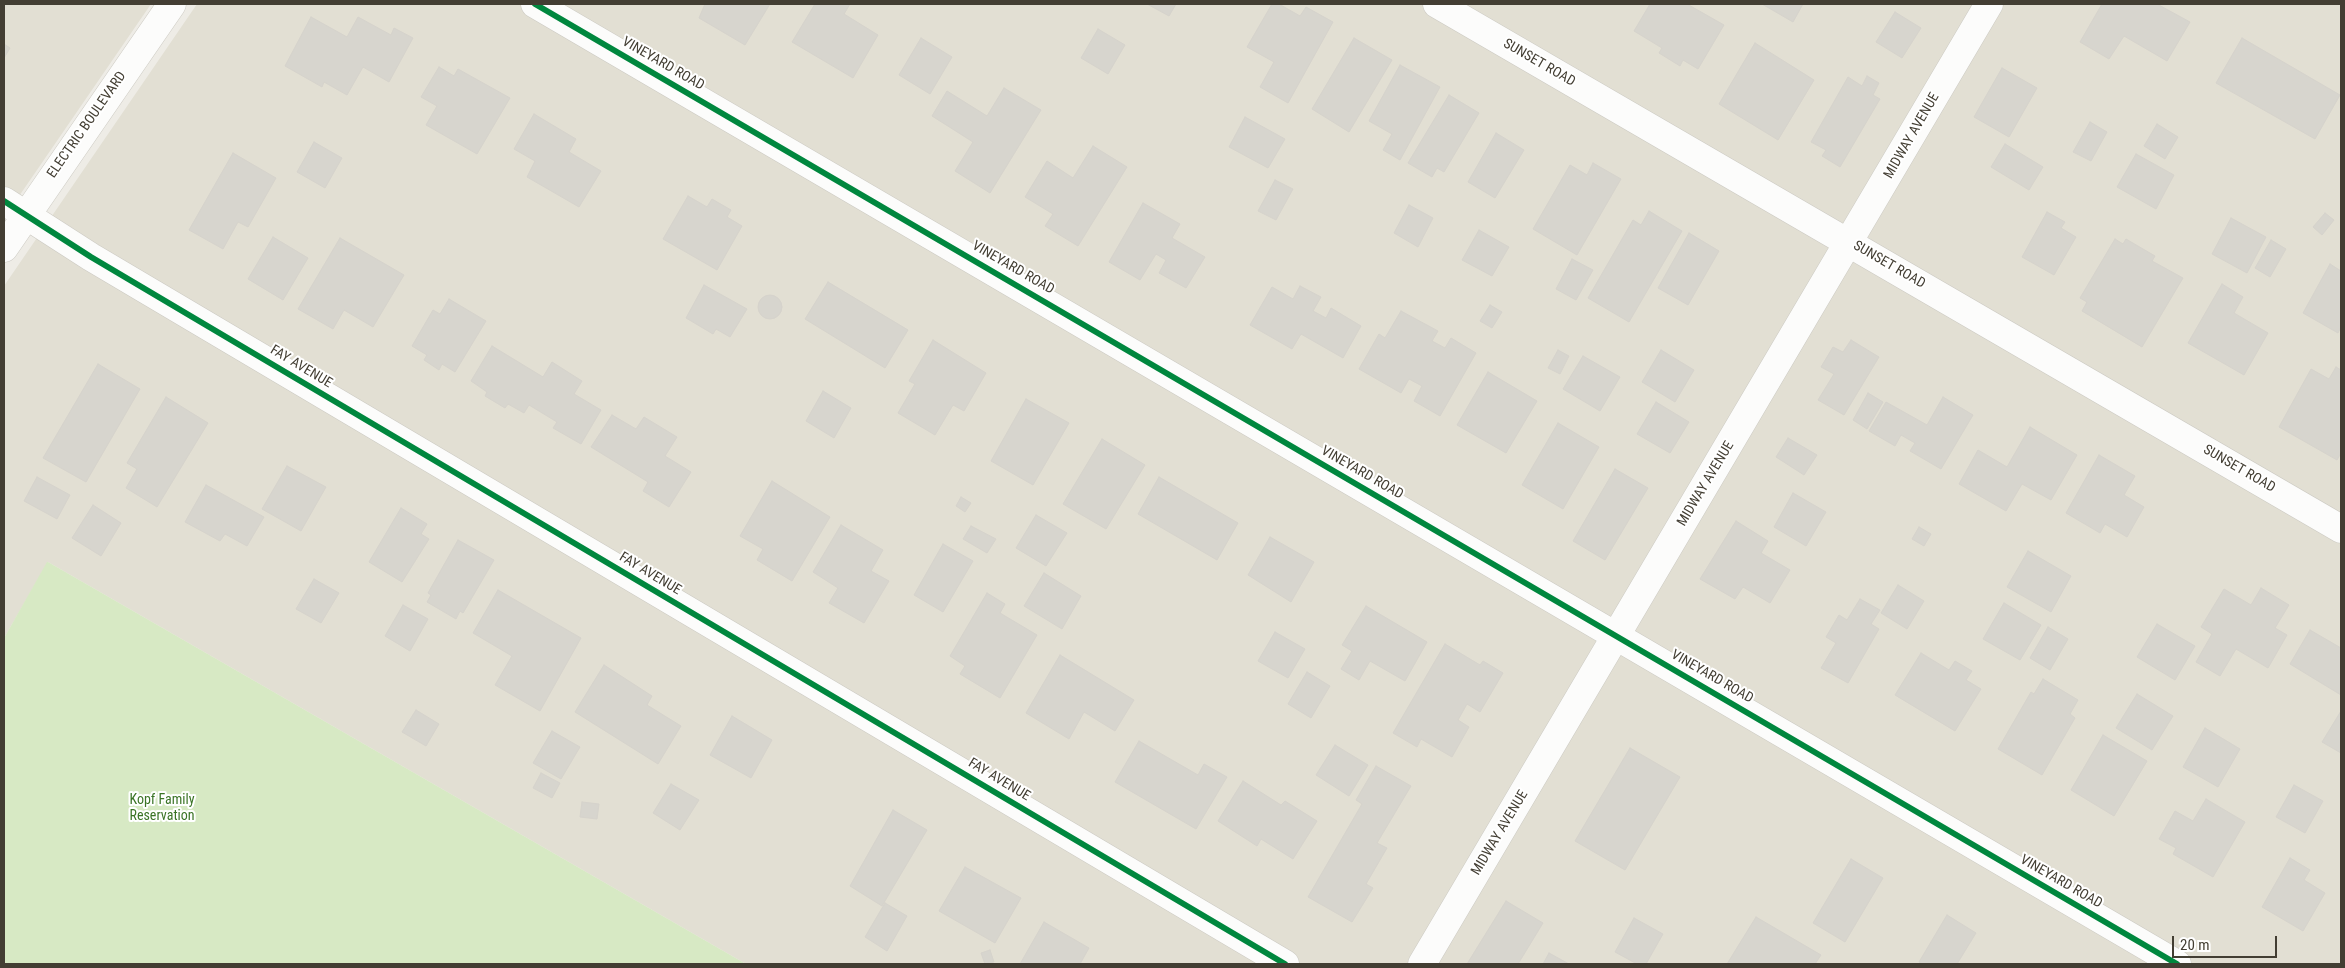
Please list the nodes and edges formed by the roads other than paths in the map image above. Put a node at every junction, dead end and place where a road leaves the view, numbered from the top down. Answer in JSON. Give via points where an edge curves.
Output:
{"nodes":[{"id":1,"x":172,"y":4,"type":"edge"},
{"id":2,"x":535,"y":4,"type":"edge"},
{"id":3,"x":1437,"y":4,"type":"edge"},
{"id":4,"x":1989,"y":4,"type":"edge"},
{"id":5,"x":15,"y":208,"type":"edge"},
{"id":6,"x":1850,"y":242,"type":"junction"},
{"id":7,"x":4,"y":248,"type":"edge"},
{"id":8,"x":2341,"y":528,"type":"edge"},
{"id":9,"x":1617,"y":636,"type":"junction"},
{"id":10,"x":1285,"y":964,"type":"edge"},
{"id":11,"x":1422,"y":964,"type":"edge"},
{"id":12,"x":2177,"y":964,"type":"edge"}],
"edges":[{"from":1,"to":5,"type":"street","name":"ELECTRIC BOULEVARD"},
{"from":2,"to":9,"type":"street","name":"VINEYARD ROAD"},
{"from":3,"to":6,"type":"street","name":"SUNSET ROAD"},
{"from":4,"to":6,"type":"street","name":"MIDWAY AVENUE"},
{"from":5,"to":7,"type":"street","name":"ELECTRIC BOULEVARD"},
{"from":5,"to":10,"type":"street","name":"FAY AVENUE","via":[[91,257]]},
{"from":6,"to":8,"type":"street","name":"SUNSET ROAD"},
{"from":6,"to":9,"type":"street","name":"MIDWAY AVENUE"},
{"from":9,"to":11,"type":"street","name":"MIDWAY AVENUE"},
{"from":9,"to":12,"type":"street","name":"VINEYARD ROAD"}]}
